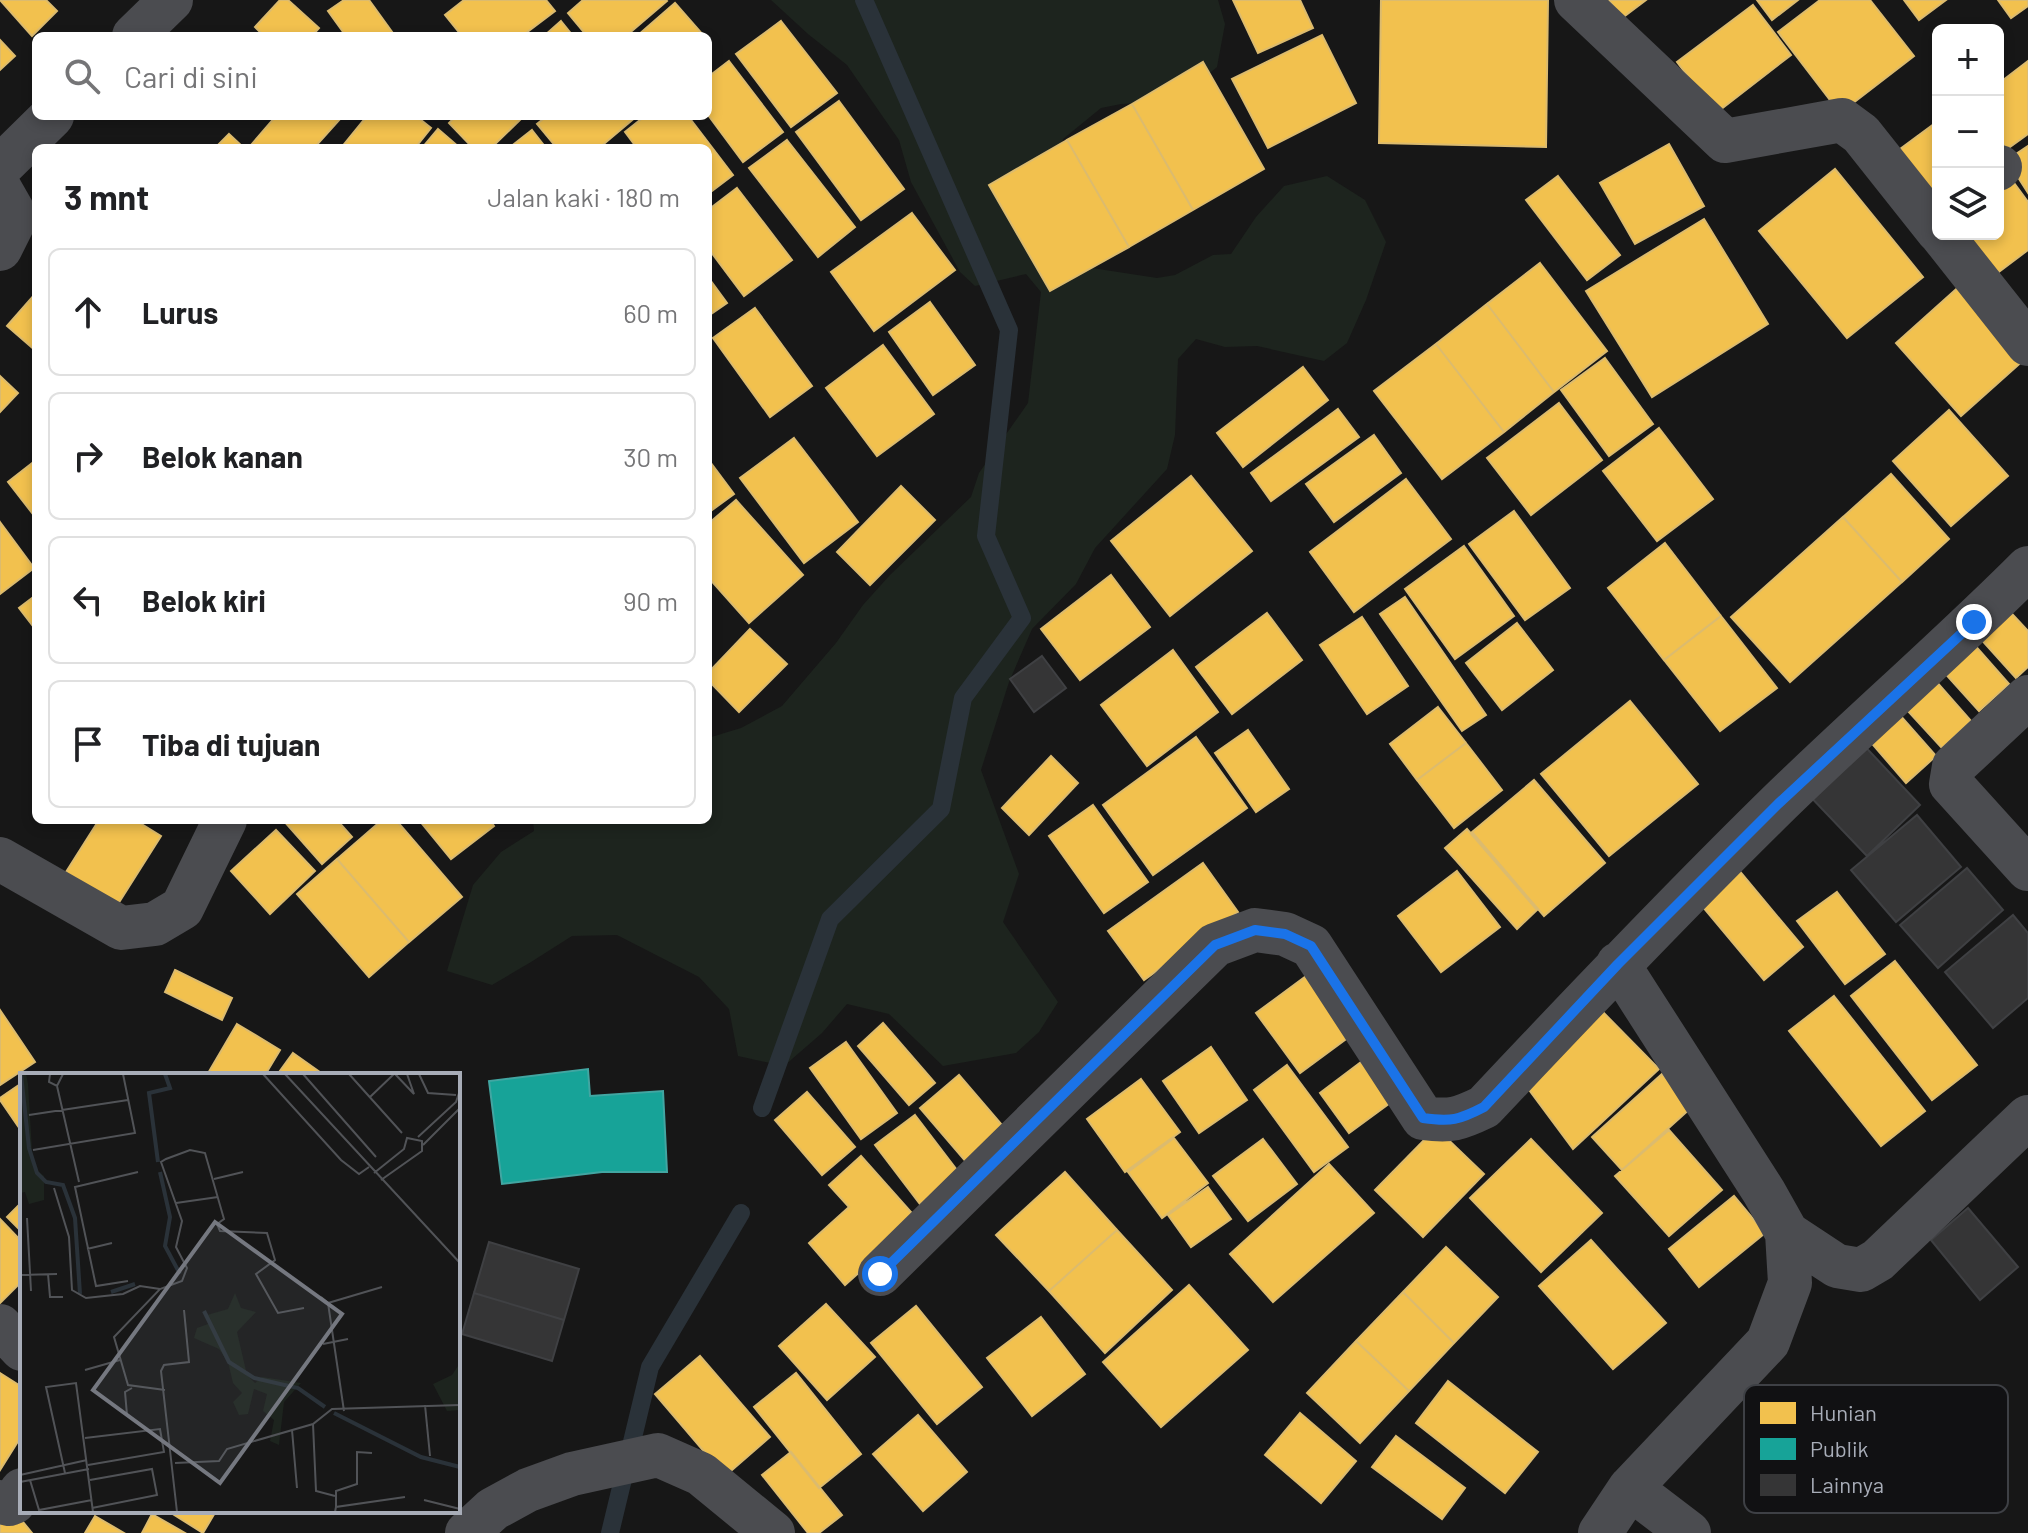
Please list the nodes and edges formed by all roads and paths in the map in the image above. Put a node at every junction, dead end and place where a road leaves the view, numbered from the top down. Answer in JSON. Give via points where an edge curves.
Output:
{"nodes":[{"id":1,"x":171,"y":0,"type":"edge"},
{"id":2,"x":1576,"y":0,"type":"edge"},
{"id":3,"x":138,"y":32,"type":"edge"},
{"id":4,"x":48,"y":120,"type":"edge"},
{"id":5,"x":0,"y":167,"type":"edge"},
{"id":6,"x":0,"y":189,"type":"edge"},
{"id":7,"x":1932,"y":219,"type":"edge"},
{"id":8,"x":1948,"y":240,"type":"edge"},
{"id":9,"x":0,"y":249,"type":"edge"},
{"id":10,"x":2028,"y":344,"type":"edge"},
{"id":11,"x":2028,"y":568,"type":"edge"},
{"id":12,"x":2028,"y":697,"type":"edge"},
{"id":13,"x":223,"y":824,"type":"edge"},
{"id":14,"x":0,"y":859,"type":"edge"},
{"id":15,"x":2028,"y":869,"type":"edge"},
{"id":16,"x":1618,"y":964,"type":"junction"},
{"id":17,"x":2028,"y":1117,"type":"edge"},
{"id":18,"x":1787,"y":1233,"type":"junction"},
{"id":19,"x":880,"y":1274,"type":"dead end"},
{"id":20,"x":0,"y":1326,"type":"edge"},
{"id":21,"x":20,"y":1347,"type":"edge"},
{"id":22,"x":1630,"y":1488,"type":"junction"},
{"id":23,"x":20,"y":1493,"type":"edge"},
{"id":24,"x":0,"y":1502,"type":"edge"},
{"id":25,"x":467,"y":1533,"type":"edge"},
{"id":26,"x":773,"y":1533,"type":"edge"},
{"id":27,"x":1600,"y":1533,"type":"edge"},
{"id":28,"x":1689,"y":1533,"type":"edge"}],
"edges":[{"from":1,"to":3,"type":"street"},
{"from":2,"to":7,"type":"street","via":[[1725,141],[1842,120],[1861,134]]},
{"from":4,"to":5,"type":"street"},
{"from":6,"to":9,"type":"street","via":[[16,217]]},
{"from":8,"to":10,"type":"street"},
{"from":11,"to":16,"type":"street"},
{"from":12,"to":15,"type":"street","via":[[1954,766],[1951,784]]},
{"from":13,"to":14,"type":"street","via":[[182,908],[155,924],[121,928]]},
{"from":16,"to":18,"type":"street"},
{"from":16,"to":19,"type":"street","via":[[1484,1107],[1448,1121],[1423,1118],[1311,946],[1285,934],[1255,930],[1215,945]]},
{"from":17,"to":18,"type":"street","via":[[1878,1260],[1861,1270],[1837,1266]]},
{"from":18,"to":22,"type":"street","via":[[1790,1283],[1768,1342]]},
{"from":20,"to":21,"type":"street"},
{"from":22,"to":27,"type":"street"},
{"from":22,"to":28,"type":"street"},
{"from":23,"to":24,"type":"street","via":[[14,1502]]},
{"from":25,"to":26,"type":"street","via":[[493,1509],[528,1490],[572,1474],[658,1455],[701,1474]]}]}
